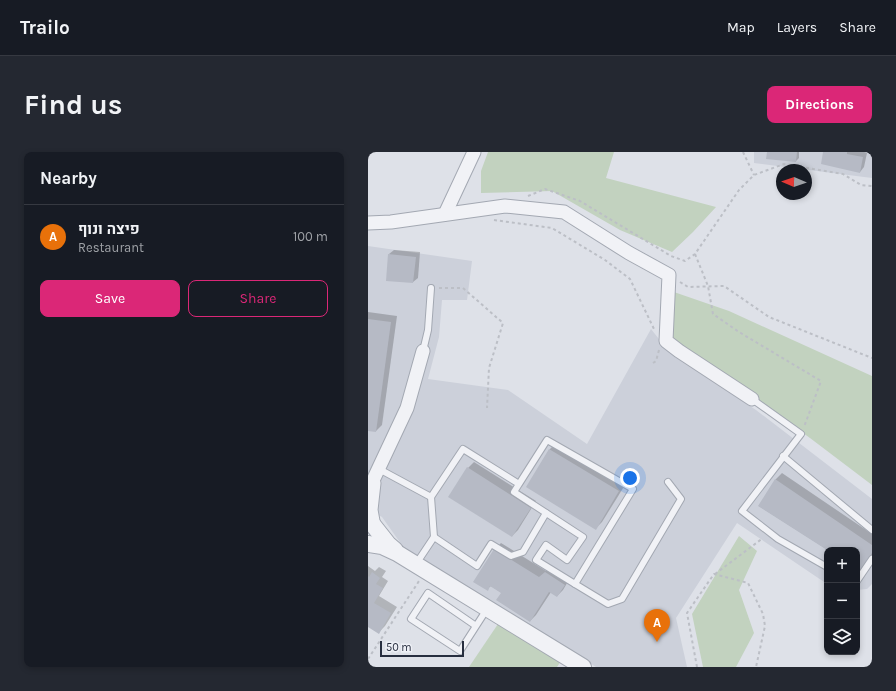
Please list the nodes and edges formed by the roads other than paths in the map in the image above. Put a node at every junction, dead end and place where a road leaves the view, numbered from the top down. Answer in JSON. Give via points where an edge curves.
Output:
{"nodes":[{"id":1,"x":474,"y":152,"type":"edge"},
{"id":2,"x":445,"y":214,"type":"junction"},
{"id":3,"x":368,"y":223,"type":"edge"},
{"id":4,"x":431,"y":288,"type":"road end"},
{"id":5,"x":423,"y":351,"type":"joint"},
{"id":6,"x":752,"y":399,"type":"joint"},
{"id":7,"x":783,"y":456,"type":"junction"},
{"id":8,"x":377,"y":474,"type":"junction"},
{"id":9,"x":668,"y":482,"type":"dead end"},
{"id":10,"x":519,"y":484,"type":"junction"},
{"id":11,"x":368,"y":491,"type":"edge"},
{"id":12,"x":432,"y":497,"type":"junction"},
{"id":13,"x":546,"y":513,"type":"junction"},
{"id":14,"x":371,"y":520,"type":"edge"},
{"id":15,"x":872,"y":530,"type":"edge"},
{"id":16,"x":434,"y":537,"type":"junction"},
{"id":17,"x":368,"y":541,"type":"edge"},
{"id":18,"x":368,"y":544,"type":"edge"},
{"id":19,"x":397,"y":553,"type":"junction"},
{"id":20,"x":872,"y":560,"type":"edge"},
{"id":21,"x":824,"y":565,"type":"edge"},
{"id":22,"x":421,"y":567,"type":"junction"},
{"id":23,"x":860,"y":577,"type":"edge"},
{"id":24,"x":575,"y":584,"type":"junction"},
{"id":25,"x":488,"y":608,"type":"junction"},
{"id":26,"x":476,"y":626,"type":"junction"},
{"id":27,"x":583,"y":667,"type":"edge"}],
"edges":[{"from":1,"to":2,"type":"street"},
{"from":2,"to":3,"type":"street"},
{"from":2,"to":6,"type":"street","via":[[505,206],[564,212],[669,275],[666,341]]},
{"from":4,"to":5,"type":"lane","via":[[428,330]]},
{"from":5,"to":8,"type":"street","via":[[407,408]]},
{"from":6,"to":7,"type":"lane","via":[[802,434]]},
{"from":7,"to":15,"type":"lane"},
{"from":7,"to":21,"type":"lane","via":[[742,511],[778,539]]},
{"from":8,"to":11,"type":"street"},
{"from":8,"to":12,"type":"lane"},
{"from":8,"to":14,"type":"street"},
{"from":9,"to":24,"type":"lane","via":[[681,499],[622,599],[608,604]]},
{"from":10,"to":12,"type":"lane","via":[[463,449]]},
{"from":10,"to":13,"type":"lane","via":[[514,492]]},
{"from":10,"to":24,"type":"lane","via":[[547,440],[633,489]]},
{"from":12,"to":16,"type":"lane"},
{"from":13,"to":16,"type":"lane","via":[[523,552],[511,556],[491,544],[477,566]]},
{"from":13,"to":24,"type":"lane","via":[[583,537],[567,560],[546,545],[536,560]]},
{"from":14,"to":17,"type":"street","via":[[373,532]]},
{"from":14,"to":19,"type":"street"},
{"from":16,"to":22,"type":"lane"},
{"from":18,"to":19,"type":"street","via":[[382,546]]},
{"from":19,"to":22,"type":"street"},
{"from":20,"to":23,"type":"lane"},
{"from":22,"to":25,"type":"street"},
{"from":25,"to":26,"type":"lane"},
{"from":25,"to":27,"type":"street"},
{"from":26,"to":26,"type":"lane","via":[[460,651],[411,619],[428,593]]}]}
